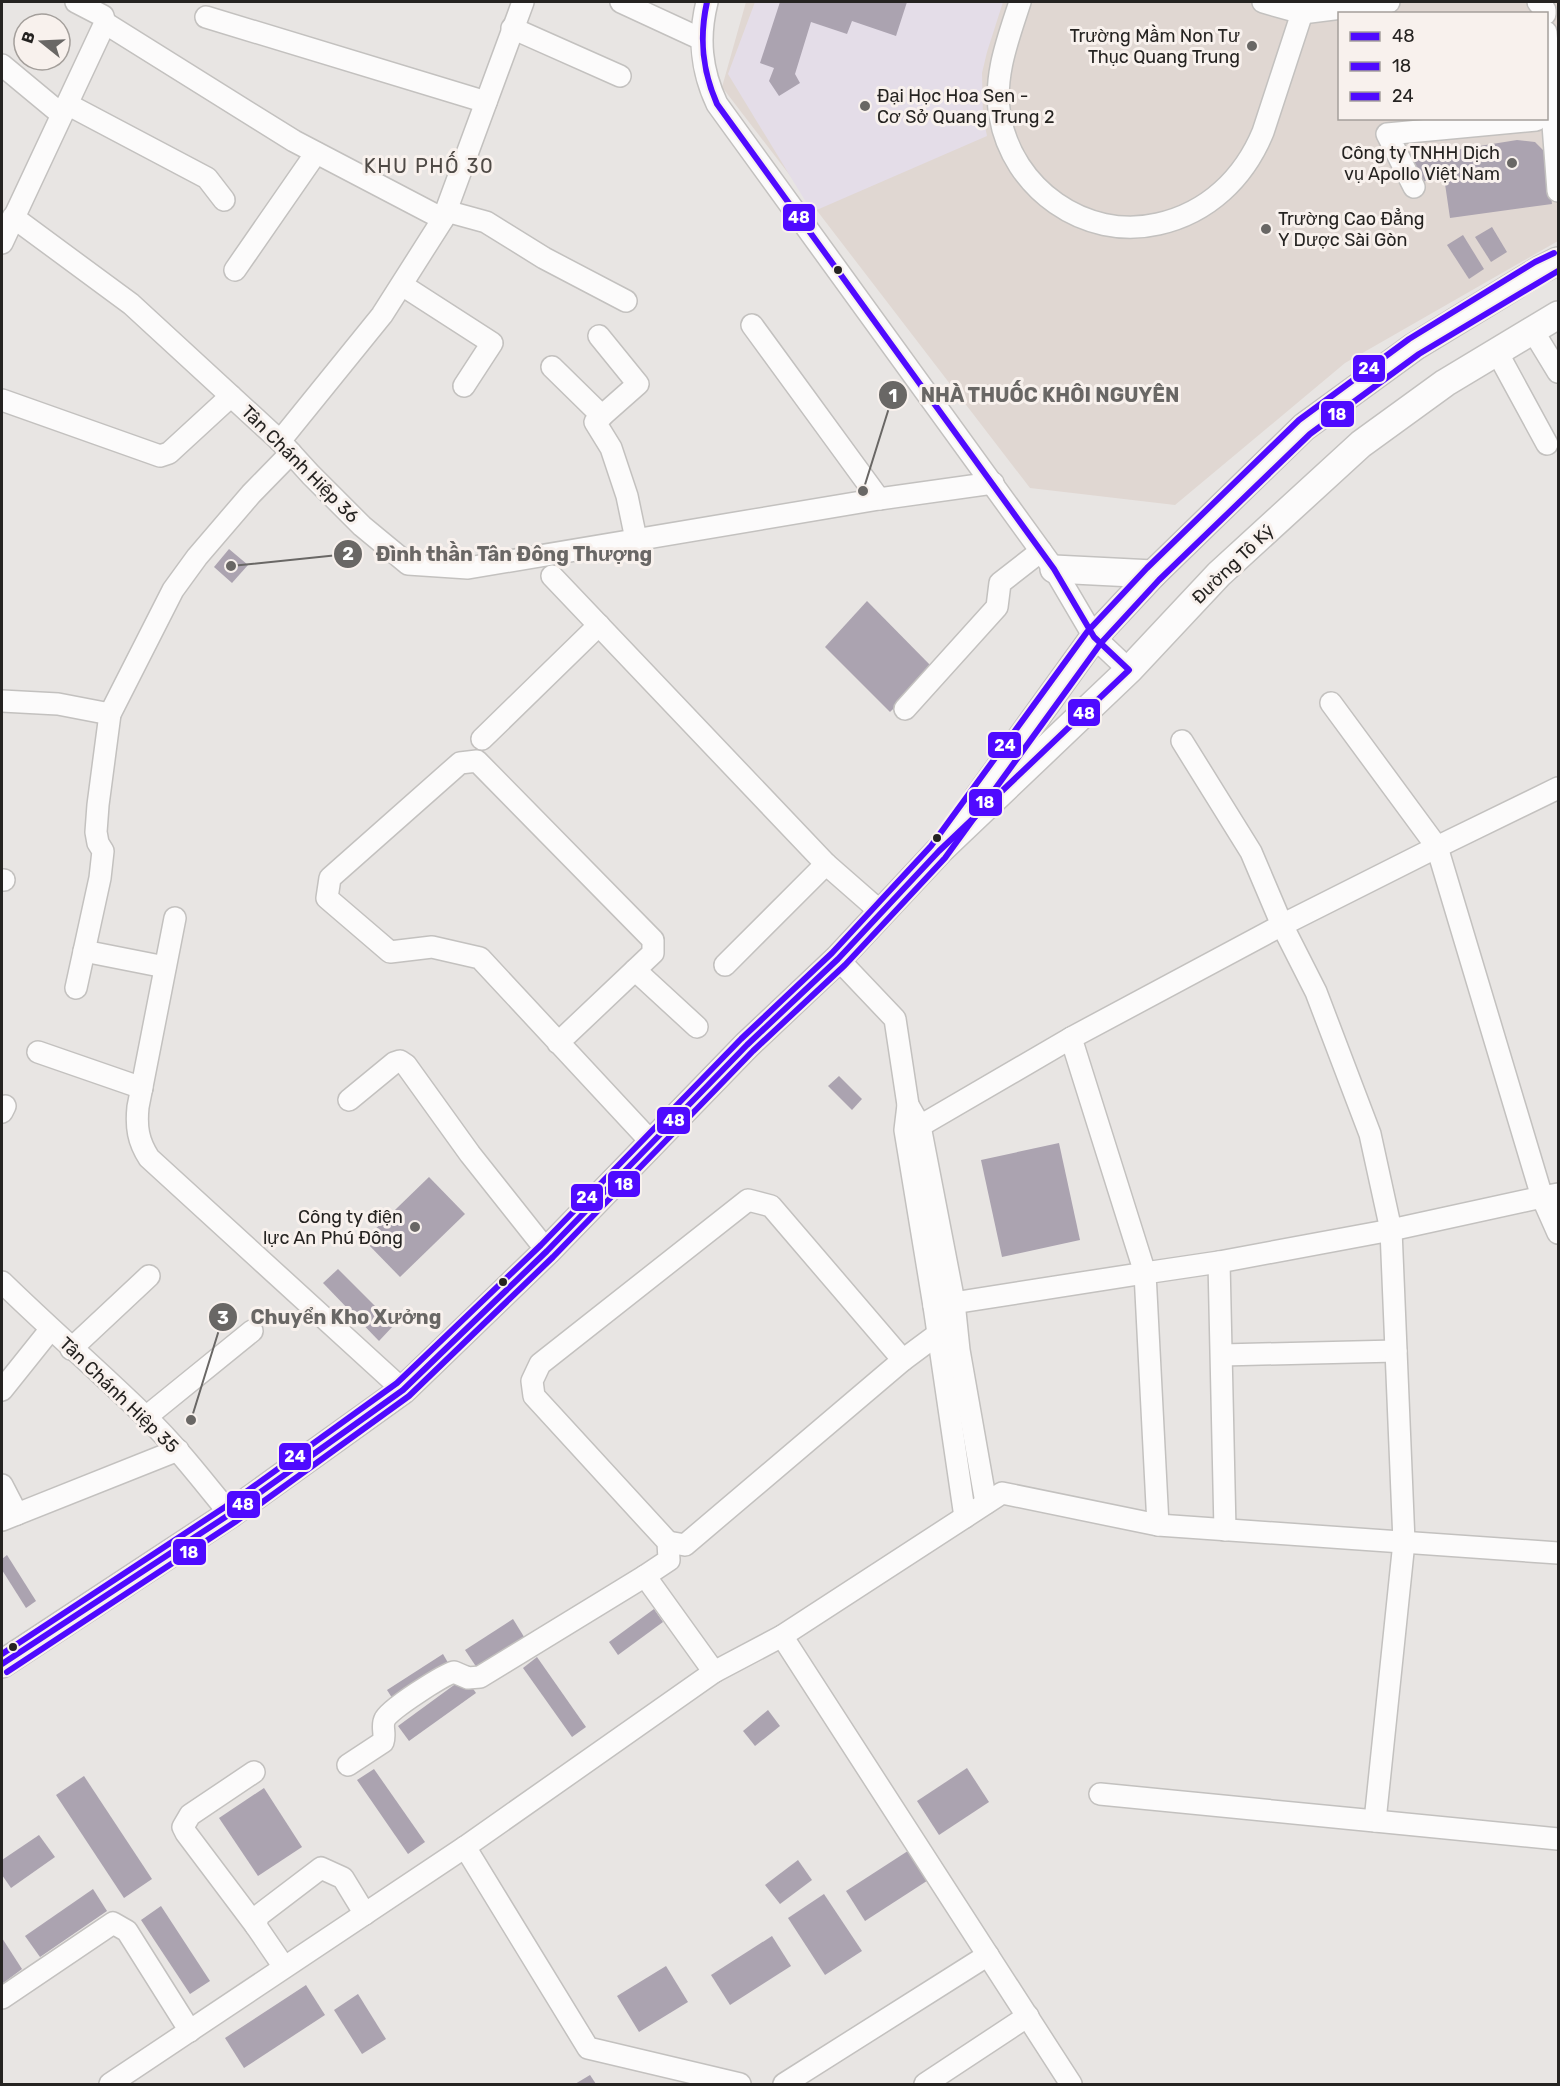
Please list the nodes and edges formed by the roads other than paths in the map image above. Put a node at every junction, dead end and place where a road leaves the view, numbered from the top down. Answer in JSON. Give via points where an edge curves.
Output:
{"nodes":[{"id":1,"x":76,"y":2,"type":"edge"},
{"id":2,"x":523,"y":2,"type":"edge"},
{"id":3,"x":621,"y":2,"type":"edge"},
{"id":4,"x":707,"y":2,"type":"edge"},
{"id":5,"x":1020,"y":2,"type":"edge"},
{"id":6,"x":1263,"y":2,"type":"edge"},
{"id":7,"x":1389,"y":2,"type":"edge"},
{"id":8,"x":1304,"y":5,"type":"edge"},
{"id":9,"x":206,"y":17,"type":"dead end"},
{"id":10,"x":105,"y":23,"type":"junction"},
{"id":11,"x":512,"y":28,"type":"junction"},
{"id":12,"x":701,"y":39,"type":"junction"},
{"id":13,"x":2,"y":65,"type":"edge"},
{"id":14,"x":621,"y":76,"type":"dead end"},
{"id":15,"x":486,"y":102,"type":"junction"},
{"id":16,"x":64,"y":109,"type":"junction"},
{"id":17,"x":1542,"y":123,"type":"edge"},
{"id":18,"x":316,"y":153,"type":"junction"},
{"id":19,"x":1414,"y":187,"type":"dead end"},
{"id":20,"x":1558,"y":191,"type":"edge"},
{"id":21,"x":224,"y":200,"type":"dead end"},
{"id":22,"x":445,"y":215,"type":"junction"},
{"id":23,"x":13,"y":217,"type":"junction"},
{"id":24,"x":2,"y":243,"type":"edge"},
{"id":25,"x":1558,"y":261,"type":"edge"},
{"id":26,"x":236,"y":270,"type":"dead end"},
{"id":27,"x":402,"y":285,"type":"junction"},
{"id":28,"x":626,"y":301,"type":"dead end"},
{"id":29,"x":1558,"y":315,"type":"edge"},
{"id":30,"x":752,"y":325,"type":"dead end"},
{"id":31,"x":1533,"y":331,"type":"junction"},
{"id":32,"x":599,"y":336,"type":"dead end"},
{"id":33,"x":1497,"y":352,"type":"junction"},
{"id":34,"x":552,"y":367,"type":"dead end"},
{"id":35,"x":1558,"y":372,"type":"edge"},
{"id":36,"x":464,"y":386,"type":"dead end"},
{"id":37,"x":231,"y":396,"type":"junction"},
{"id":38,"x":2,"y":400,"type":"edge"},
{"id":39,"x":602,"y":416,"type":"junction"},
{"id":40,"x":1547,"y":444,"type":"dead end"},
{"id":41,"x":285,"y":447,"type":"junction"},
{"id":42,"x":993,"y":483,"type":"junction"},
{"id":43,"x":879,"y":499,"type":"junction"},
{"id":44,"x":636,"y":539,"type":"junction"},
{"id":45,"x":1048,"y":560,"type":"junction"},
{"id":46,"x":1153,"y":574,"type":"junction"},
{"id":47,"x":552,"y":576,"type":"dead end"},
{"id":48,"x":599,"y":625,"type":"junction"},
{"id":49,"x":1094,"y":637,"type":"junction"},
{"id":50,"x":1129,"y":670,"type":"junction"},
{"id":51,"x":2,"y":701,"type":"edge"},
{"id":52,"x":1330,"y":703,"type":"dead end"},
{"id":53,"x":905,"y":709,"type":"dead end"},
{"id":54,"x":110,"y":714,"type":"junction"},
{"id":55,"x":482,"y":739,"type":"dead end"},
{"id":56,"x":1182,"y":741,"type":"dead end"},
{"id":57,"x":1558,"y":788,"type":"edge"},
{"id":58,"x":1437,"y":847,"type":"junction"},
{"id":59,"x":939,"y":851,"type":"junction"},
{"id":60,"x":826,"y":864,"type":"junction"},
{"id":61,"x":882,"y":913,"type":"junction"},
{"id":62,"x":175,"y":918,"type":"dead end"},
{"id":63,"x":1282,"y":925,"type":"junction"},
{"id":64,"x":84,"y":951,"type":"junction"},
{"id":65,"x":838,"y":959,"type":"junction"},
{"id":66,"x":725,"y":965,"type":"dead end"},
{"id":67,"x":165,"y":967,"type":"junction"},
{"id":68,"x":635,"y":970,"type":"junction"},
{"id":69,"x":76,"y":988,"type":"dead end"},
{"id":70,"x":697,"y":1027,"type":"dead end"},
{"id":71,"x":1071,"y":1038,"type":"junction"},
{"id":72,"x":558,"y":1042,"type":"junction"},
{"id":73,"x":38,"y":1052,"type":"dead end"},
{"id":74,"x":142,"y":1088,"type":"junction"},
{"id":75,"x":348,"y":1100,"type":"dead end"},
{"id":76,"x":913,"y":1128,"type":"junction"},
{"id":77,"x":653,"y":1143,"type":"junction"},
{"id":78,"x":1550,"y":1195,"type":"edge"},
{"id":79,"x":1391,"y":1230,"type":"junction"},
{"id":80,"x":1558,"y":1233,"type":"edge"},
{"id":81,"x":547,"y":1251,"type":"junction"},
{"id":82,"x":1219,"y":1262,"type":"junction"},
{"id":83,"x":1145,"y":1273,"type":"junction"},
{"id":84,"x":149,"y":1275,"type":"dead end"},
{"id":85,"x":2,"y":1282,"type":"edge"},
{"id":86,"x":944,"y":1304,"type":"junction"},
{"id":87,"x":50,"y":1330,"type":"junction"},
{"id":88,"x":252,"y":1330,"type":"dead end"},
{"id":89,"x":938,"y":1334,"type":"junction"},
{"id":90,"x":71,"y":1349,"type":"junction"},
{"id":91,"x":1396,"y":1351,"type":"junction"},
{"id":92,"x":1222,"y":1355,"type":"junction"},
{"id":93,"x":903,"y":1360,"type":"junction"},
{"id":94,"x":2,"y":1390,"type":"edge"},
{"id":95,"x":403,"y":1390,"type":"junction"},
{"id":96,"x":146,"y":1417,"type":"junction"},
{"id":97,"x":178,"y":1450,"type":"junction"},
{"id":98,"x":2,"y":1485,"type":"edge"},
{"id":99,"x":986,"y":1503,"type":"junction"},
{"id":100,"x":230,"y":1515,"type":"junction"},
{"id":101,"x":9,"y":1517,"type":"edge"},
{"id":102,"x":965,"y":1517,"type":"junction"},
{"id":103,"x":1158,"y":1525,"type":"junction"},
{"id":104,"x":1225,"y":1530,"type":"junction"},
{"id":105,"x":668,"y":1542,"type":"junction"},
{"id":106,"x":1404,"y":1542,"type":"junction"},
{"id":107,"x":1558,"y":1553,"type":"edge"},
{"id":108,"x":645,"y":1576,"type":"junction"},
{"id":109,"x":782,"y":1636,"type":"junction"},
{"id":110,"x":2,"y":1664,"type":"edge"},
{"id":111,"x":714,"y":1672,"type":"junction"},
{"id":112,"x":348,"y":1766,"type":"dead end"},
{"id":113,"x":254,"y":1772,"type":"dead end"},
{"id":114,"x":1100,"y":1794,"type":"dead end"},
{"id":115,"x":1375,"y":1821,"type":"junction"},
{"id":116,"x":1558,"y":1839,"type":"edge"},
{"id":117,"x":465,"y":1847,"type":"junction"},
{"id":118,"x":365,"y":1914,"type":"junction"},
{"id":119,"x":256,"y":1926,"type":"junction"},
{"id":120,"x":988,"y":1955,"type":"junction"},
{"id":121,"x":284,"y":1967,"type":"junction"},
{"id":122,"x":2,"y":1998,"type":"edge"},
{"id":123,"x":1028,"y":2016,"type":"junction"},
{"id":124,"x":190,"y":2031,"type":"junction"},
{"id":125,"x":110,"y":2085,"type":"edge"},
{"id":126,"x":740,"y":2085,"type":"edge"},
{"id":127,"x":784,"y":2085,"type":"edge"},
{"id":128,"x":925,"y":2085,"type":"edge"},
{"id":129,"x":1071,"y":2085,"type":"edge"}],
"edges":[{"from":1,"to":10,"type":"street","via":[[103,16]]},
{"from":2,"to":11,"type":"street"},
{"from":3,"to":12,"type":"street"},
{"from":4,"to":12,"type":"street"},
{"from":5,"to":8,"type":"street","via":[[999,80],[1000,115],[1009,148],[1026,176],[1064,209],[1088,219],[1128,226],[1157,225],[1187,214],[1214,199],[1238,177],[1263,132]]},
{"from":6,"to":8,"type":"street"},
{"from":7,"to":8,"type":"street"},
{"from":9,"to":15,"type":"street"},
{"from":10,"to":16,"type":"street"},
{"from":10,"to":18,"type":"street"},
{"from":11,"to":14,"type":"street"},
{"from":11,"to":15,"type":"street"},
{"from":12,"to":42,"type":"street","via":[[706,78],[724,114]]},
{"from":13,"to":16,"type":"street"},
{"from":15,"to":22,"type":"street"},
{"from":16,"to":21,"type":"street","via":[[207,178]]},
{"from":16,"to":23,"type":"street"},
{"from":17,"to":19,"type":"street","via":[[1387,134]]},
{"from":17,"to":20,"type":"street"},
{"from":18,"to":22,"type":"street"},
{"from":18,"to":26,"type":"street"},
{"from":22,"to":27,"type":"street"},
{"from":22,"to":28,"type":"street","via":[[486,222]]},
{"from":23,"to":24,"type":"street"},
{"from":23,"to":37,"type":"street","name":"Tân Chánh Hiệp 36","via":[[131,304]]},
{"from":25,"to":46,"type":"main road","name":"Đường Tô Ký","via":[[1414,347],[1304,427]]},
{"from":27,"to":36,"type":"street","via":[[492,343]]},
{"from":27,"to":41,"type":"street"},
{"from":29,"to":31,"type":"main road","name":"Đường Tô Ký"},
{"from":30,"to":43,"type":"street"},
{"from":31,"to":33,"type":"main road","name":"Đường Tô Ký"},
{"from":31,"to":35,"type":"street"},
{"from":32,"to":39,"type":"street","via":[[638,384]]},
{"from":33,"to":40,"type":"street"},
{"from":33,"to":50,"type":"main road","name":"Đường Tô Ký","via":[[1445,383],[1361,444],[1219,574]]},
{"from":34,"to":39,"type":"street"},
{"from":37,"to":38,"type":"street","via":[[169,453],[160,456]]},
{"from":37,"to":41,"type":"street","name":"Tân Chánh Hiệp 36"},
{"from":39,"to":44,"type":"street","via":[[595,422],[611,448]]},
{"from":41,"to":44,"type":"street","name":"Tân Chánh Hiệp 36","via":[[362,526],[408,564],[468,568]]},
{"from":41,"to":54,"type":"street","via":[[173,590]]},
{"from":42,"to":43,"type":"street","name":"Tân Chánh Hiệp 36"},
{"from":42,"to":45,"type":"street"},
{"from":43,"to":44,"type":"street","name":"Tân Chánh Hiệp 36"},
{"from":45,"to":46,"type":"main road"},
{"from":45,"to":49,"type":"street"},
{"from":45,"to":53,"type":"street","via":[[1000,583],[997,607]]},
{"from":46,"to":49,"type":"main road","name":"Đường Tô Ký"},
{"from":47,"to":48,"type":"street"},
{"from":48,"to":55,"type":"street"},
{"from":48,"to":60,"type":"street"},
{"from":49,"to":50,"type":"street"},
{"from":49,"to":59,"type":"main road","name":"Đường Tô Ký"},
{"from":50,"to":59,"type":"main road","name":"Đường Tô Ký"},
{"from":51,"to":54,"type":"street","via":[[58,704]]},
{"from":52,"to":58,"type":"street"},
{"from":54,"to":64,"type":"street","via":[[96,832],[103,851]]},
{"from":56,"to":63,"type":"street","via":[[1251,852]]},
{"from":57,"to":58,"type":"street"},
{"from":58,"to":63,"type":"street"},
{"from":58,"to":78,"type":"street"},
{"from":59,"to":61,"type":"main road","name":"Đường Tô Ký"},
{"from":60,"to":61,"type":"street"},
{"from":60,"to":66,"type":"street"},
{"from":61,"to":65,"type":"main road","name":"Đường Tô Ký"},
{"from":62,"to":67,"type":"street"},
{"from":63,"to":71,"type":"street"},
{"from":63,"to":79,"type":"street","via":[[1316,992],[1370,1134]]},
{"from":64,"to":67,"type":"street"},
{"from":64,"to":69,"type":"street"},
{"from":65,"to":76,"type":"street","via":[[895,1019]]},
{"from":65,"to":77,"type":"main road","name":"Đường Tô Ký","via":[[747,1045]]},
{"from":67,"to":74,"type":"street"},
{"from":68,"to":70,"type":"street"},
{"from":68,"to":72,"type":"street"},
{"from":68,"to":72,"type":"street","via":[[653,953],[653,940],[477,761],[460,763],[330,878],[327,898],[390,952],[432,947],[480,958]]},
{"from":71,"to":76,"type":"street"},
{"from":71,"to":83,"type":"street"},
{"from":72,"to":77,"type":"street"},
{"from":73,"to":74,"type":"street"},
{"from":74,"to":95,"type":"street","via":[[136,1123],[148,1158]]},
{"from":75,"to":81,"type":"street","via":[[394,1062],[406,1065]]},
{"from":76,"to":86,"type":"street"},
{"from":77,"to":81,"type":"main road","name":"Đường Tô Ký"},
{"from":78,"to":79,"type":"street"},
{"from":78,"to":80,"type":"street"},
{"from":79,"to":82,"type":"street"},
{"from":79,"to":91,"type":"street"},
{"from":81,"to":95,"type":"main road","name":"Đường Tô Ký"},
{"from":82,"to":83,"type":"street"},
{"from":82,"to":92,"type":"street"},
{"from":83,"to":86,"type":"street"},
{"from":83,"to":103,"type":"street"},
{"from":84,"to":90,"type":"street"},
{"from":85,"to":87,"type":"street","name":"Tân Chánh Hiệp 35"},
{"from":86,"to":89,"type":"street"},
{"from":86,"to":99,"type":"street","via":[[959,1350]]},
{"from":87,"to":90,"type":"street","name":"Tân Chánh Hiệp 35"},
{"from":87,"to":94,"type":"street"},
{"from":88,"to":96,"type":"street"},
{"from":89,"to":93,"type":"street"},
{"from":89,"to":102,"type":"street"},
{"from":90,"to":96,"type":"street","name":"Tân Chánh Hiệp 35"},
{"from":91,"to":92,"type":"street"},
{"from":91,"to":106,"type":"street"},
{"from":92,"to":104,"type":"street"},
{"from":93,"to":105,"type":"street","via":[[685,1545]]},
{"from":93,"to":105,"type":"street","via":[[771,1206],[748,1200],[540,1364],[532,1381],[534,1396]]},
{"from":95,"to":100,"type":"main road","name":"Đường Tô Ký"},
{"from":96,"to":97,"type":"street","name":"Tân Chánh Hiệp 35"},
{"from":97,"to":100,"type":"street","name":"Tân Chánh Hiệp 35"},
{"from":97,"to":101,"type":"street"},
{"from":98,"to":101,"type":"street"},
{"from":99,"to":102,"type":"street"},
{"from":99,"to":103,"type":"street","via":[[1002,1493]]},
{"from":100,"to":110,"type":"main road","name":"Đường Tô Ký"},
{"from":102,"to":109,"type":"street"},
{"from":103,"to":104,"type":"street"},
{"from":104,"to":106,"type":"street"},
{"from":105,"to":108,"type":"street","via":[[669,1560]]},
{"from":106,"to":107,"type":"street"},
{"from":106,"to":115,"type":"street"},
{"from":108,"to":111,"type":"street"},
{"from":108,"to":112,"type":"street","via":[[480,1677],[468,1678],[454,1672],[441,1678],[392,1711],[384,1720],[383,1742]]},
{"from":109,"to":111,"type":"street"},
{"from":109,"to":120,"type":"street"},
{"from":111,"to":117,"type":"street"},
{"from":113,"to":119,"type":"street","via":[[190,1815],[183,1827]]},
{"from":114,"to":115,"type":"street"},
{"from":115,"to":116,"type":"street"},
{"from":117,"to":118,"type":"street"},
{"from":117,"to":126,"type":"street","via":[[588,2048]]},
{"from":118,"to":119,"type":"street","via":[[343,1878],[321,1868],[258,1916]]},
{"from":118,"to":121,"type":"street"},
{"from":119,"to":121,"type":"street"},
{"from":120,"to":123,"type":"street"},
{"from":120,"to":127,"type":"street"},
{"from":121,"to":124,"type":"street"},
{"from":122,"to":124,"type":"street","via":[[113,1923],[128,1931]]},
{"from":123,"to":128,"type":"street"},
{"from":123,"to":129,"type":"street"},
{"from":124,"to":125,"type":"street"}]}
